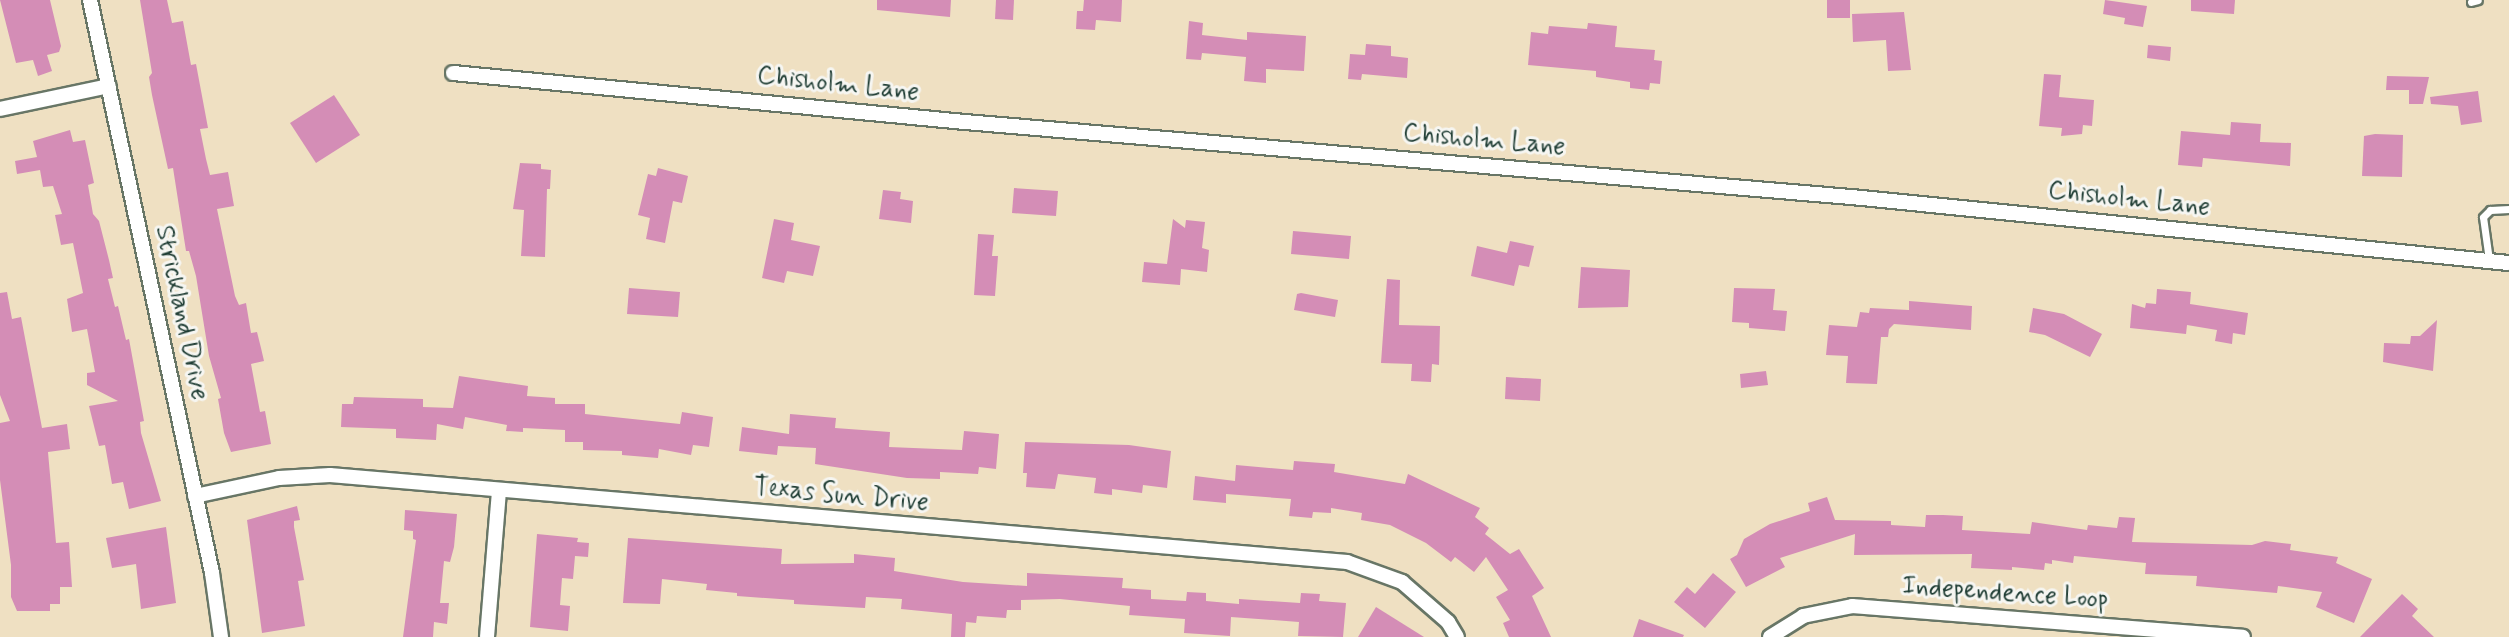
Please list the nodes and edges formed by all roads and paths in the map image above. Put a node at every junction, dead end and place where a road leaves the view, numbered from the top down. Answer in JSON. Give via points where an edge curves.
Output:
{"nodes":[{"id":1,"x":90,"y":0,"type":"edge"},
{"id":2,"x":453,"y":73,"type":"dead end"},
{"id":3,"x":109,"y":86,"type":"junction"},
{"id":4,"x":0,"y":109,"type":"edge"},
{"id":5,"x":2509,"y":209,"type":"edge"},
{"id":6,"x":2489,"y":260,"type":"junction"},
{"id":7,"x":2509,"y":263,"type":"edge"},
{"id":8,"x":499,"y":490,"type":"junction"},
{"id":9,"x":195,"y":496,"type":"junction"},
{"id":10,"x":221,"y":637,"type":"edge"},
{"id":11,"x":487,"y":637,"type":"edge"},
{"id":12,"x":1457,"y":637,"type":"edge"},
{"id":13,"x":1770,"y":637,"type":"edge"},
{"id":14,"x":2243,"y":637,"type":"edge"}],
"edges":[{"from":1,"to":3,"type":"street","name":"Strickland Drive"},
{"from":2,"to":6,"type":"street","name":"Chisholm Lane","via":[[1862,198]]},
{"from":3,"to":4,"type":"street"},
{"from":3,"to":9,"type":"street","name":"Strickland Drive"},
{"from":5,"to":6,"type":"lane","via":[[2490,210],[2483,217]]},
{"from":6,"to":7,"type":"street","name":"Chisholm Lane"},
{"from":8,"to":9,"type":"street","name":"Texas Sun Drive","via":[[307,475]]},
{"from":8,"to":11,"type":"street"},
{"from":8,"to":12,"type":"street","name":"Texas Sun Drive","via":[[1347,562],[1402,582],[1448,622]]},
{"from":9,"to":10,"type":"street","name":"Strickland Drive"},
{"from":13,"to":14,"type":"street","name":"Independence Loop","via":[[1803,616],[1852,606]]}]}
